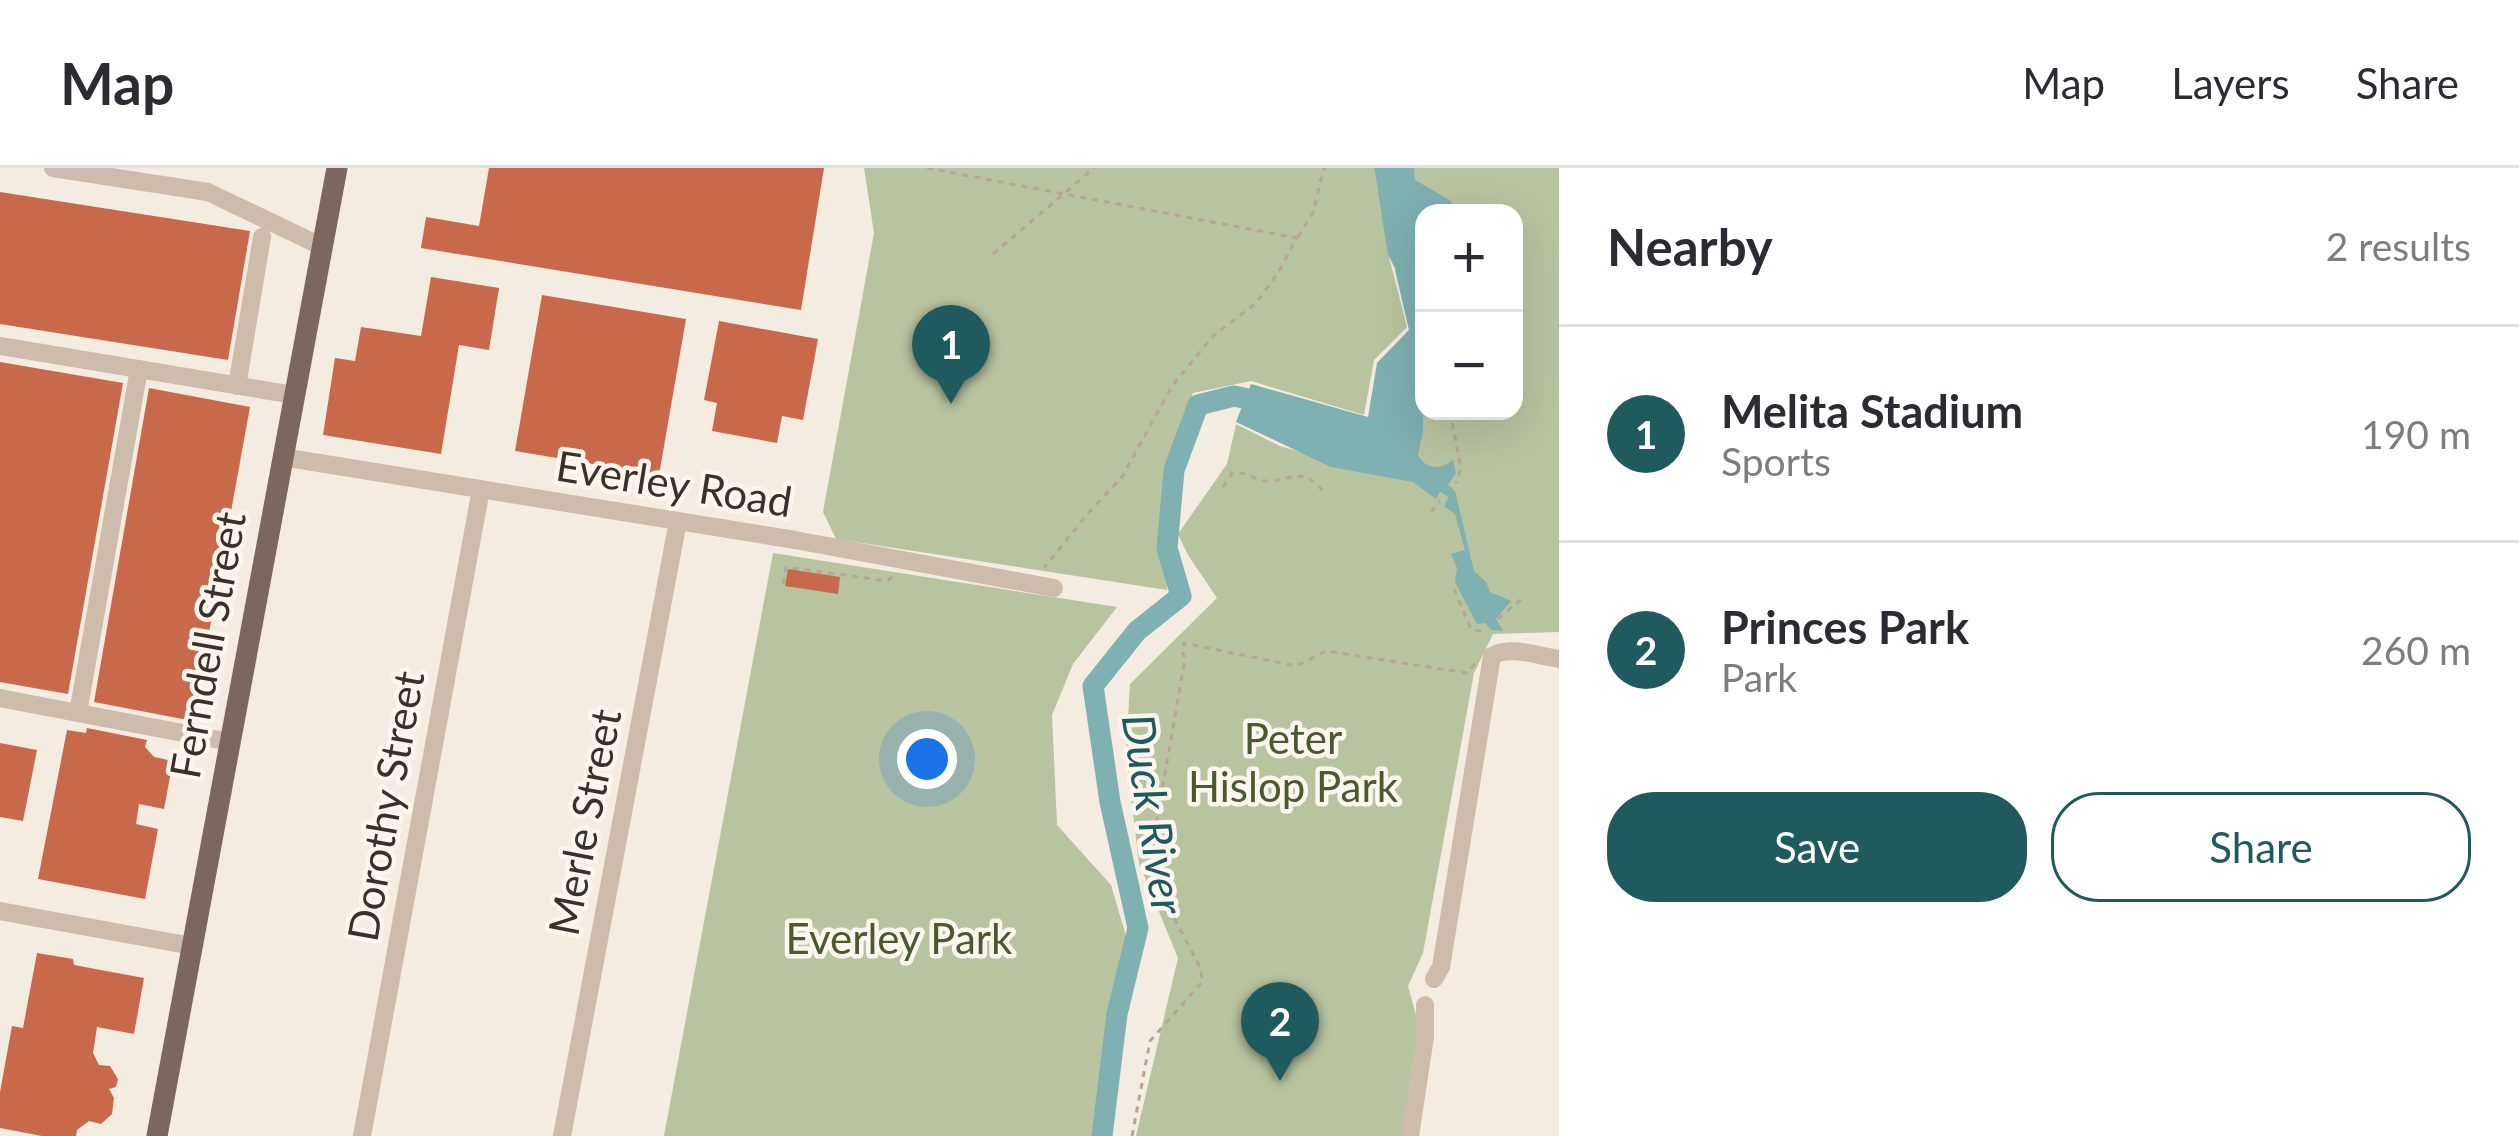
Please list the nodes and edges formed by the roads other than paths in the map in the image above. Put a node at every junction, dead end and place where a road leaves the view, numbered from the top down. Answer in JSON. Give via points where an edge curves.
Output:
{"nodes":[{"id":1,"x":53,"y":168,"type":"edge"},
{"id":2,"x":337,"y":168,"type":"edge"},
{"id":3,"x":262,"y":237,"type":"dead end"},
{"id":4,"x":322,"y":247,"type":"junction"},
{"id":5,"x":0,"y":346,"type":"edge"},
{"id":6,"x":140,"y":369,"type":"junction"},
{"id":7,"x":237,"y":386,"type":"junction"},
{"id":8,"x":294,"y":395,"type":"junction"},
{"id":9,"x":282,"y":457,"type":"junction"},
{"id":10,"x":481,"y":489,"type":"junction"},
{"id":11,"x":678,"y":521,"type":"junction"},
{"id":12,"x":1054,"y":588,"type":"dead end"},
{"id":13,"x":1559,"y":659,"type":"edge"},
{"id":14,"x":0,"y":698,"type":"edge"},
{"id":15,"x":78,"y":713,"type":"junction"},
{"id":16,"x":230,"y":742,"type":"junction"},
{"id":17,"x":0,"y":911,"type":"edge"},
{"id":18,"x":192,"y":946,"type":"junction"},
{"id":19,"x":1433,"y":980,"type":"dead end"},
{"id":20,"x":1425,"y":1005,"type":"dead end"},
{"id":21,"x":157,"y":1136,"type":"edge"},
{"id":22,"x":362,"y":1136,"type":"edge"},
{"id":23,"x":562,"y":1136,"type":"edge"},
{"id":24,"x":1410,"y":1136,"type":"edge"}],
"edges":[{"from":1,"to":4,"type":"street","via":[[208,192]]},
{"from":2,"to":4,"type":"main road","name":"Ferndell Street"},
{"from":3,"to":7,"type":"street"},
{"from":4,"to":8,"type":"main road","name":"Ferndell Street"},
{"from":5,"to":6,"type":"street"},
{"from":6,"to":7,"type":"street"},
{"from":6,"to":15,"type":"street"},
{"from":7,"to":8,"type":"street"},
{"from":8,"to":9,"type":"main road","name":"Ferndell Street"},
{"from":9,"to":10,"type":"street","name":"Everley Road"},
{"from":9,"to":16,"type":"main road","name":"Ferndell Street"},
{"from":10,"to":11,"type":"street","name":"Everley Road"},
{"from":10,"to":22,"type":"street","name":"Dorothy Street"},
{"from":11,"to":12,"type":"street","name":"Everley Road"},
{"from":11,"to":23,"type":"street","name":"Merle Street"},
{"from":13,"to":19,"type":"street","via":[[1506,650],[1492,656],[1442,967]]},
{"from":14,"to":15,"type":"street"},
{"from":15,"to":16,"type":"street"},
{"from":16,"to":18,"type":"main road","name":"Ferndell Street"},
{"from":17,"to":18,"type":"street"},
{"from":18,"to":21,"type":"main road","name":"Ferndell Street"},
{"from":20,"to":24,"type":"street"}]}
